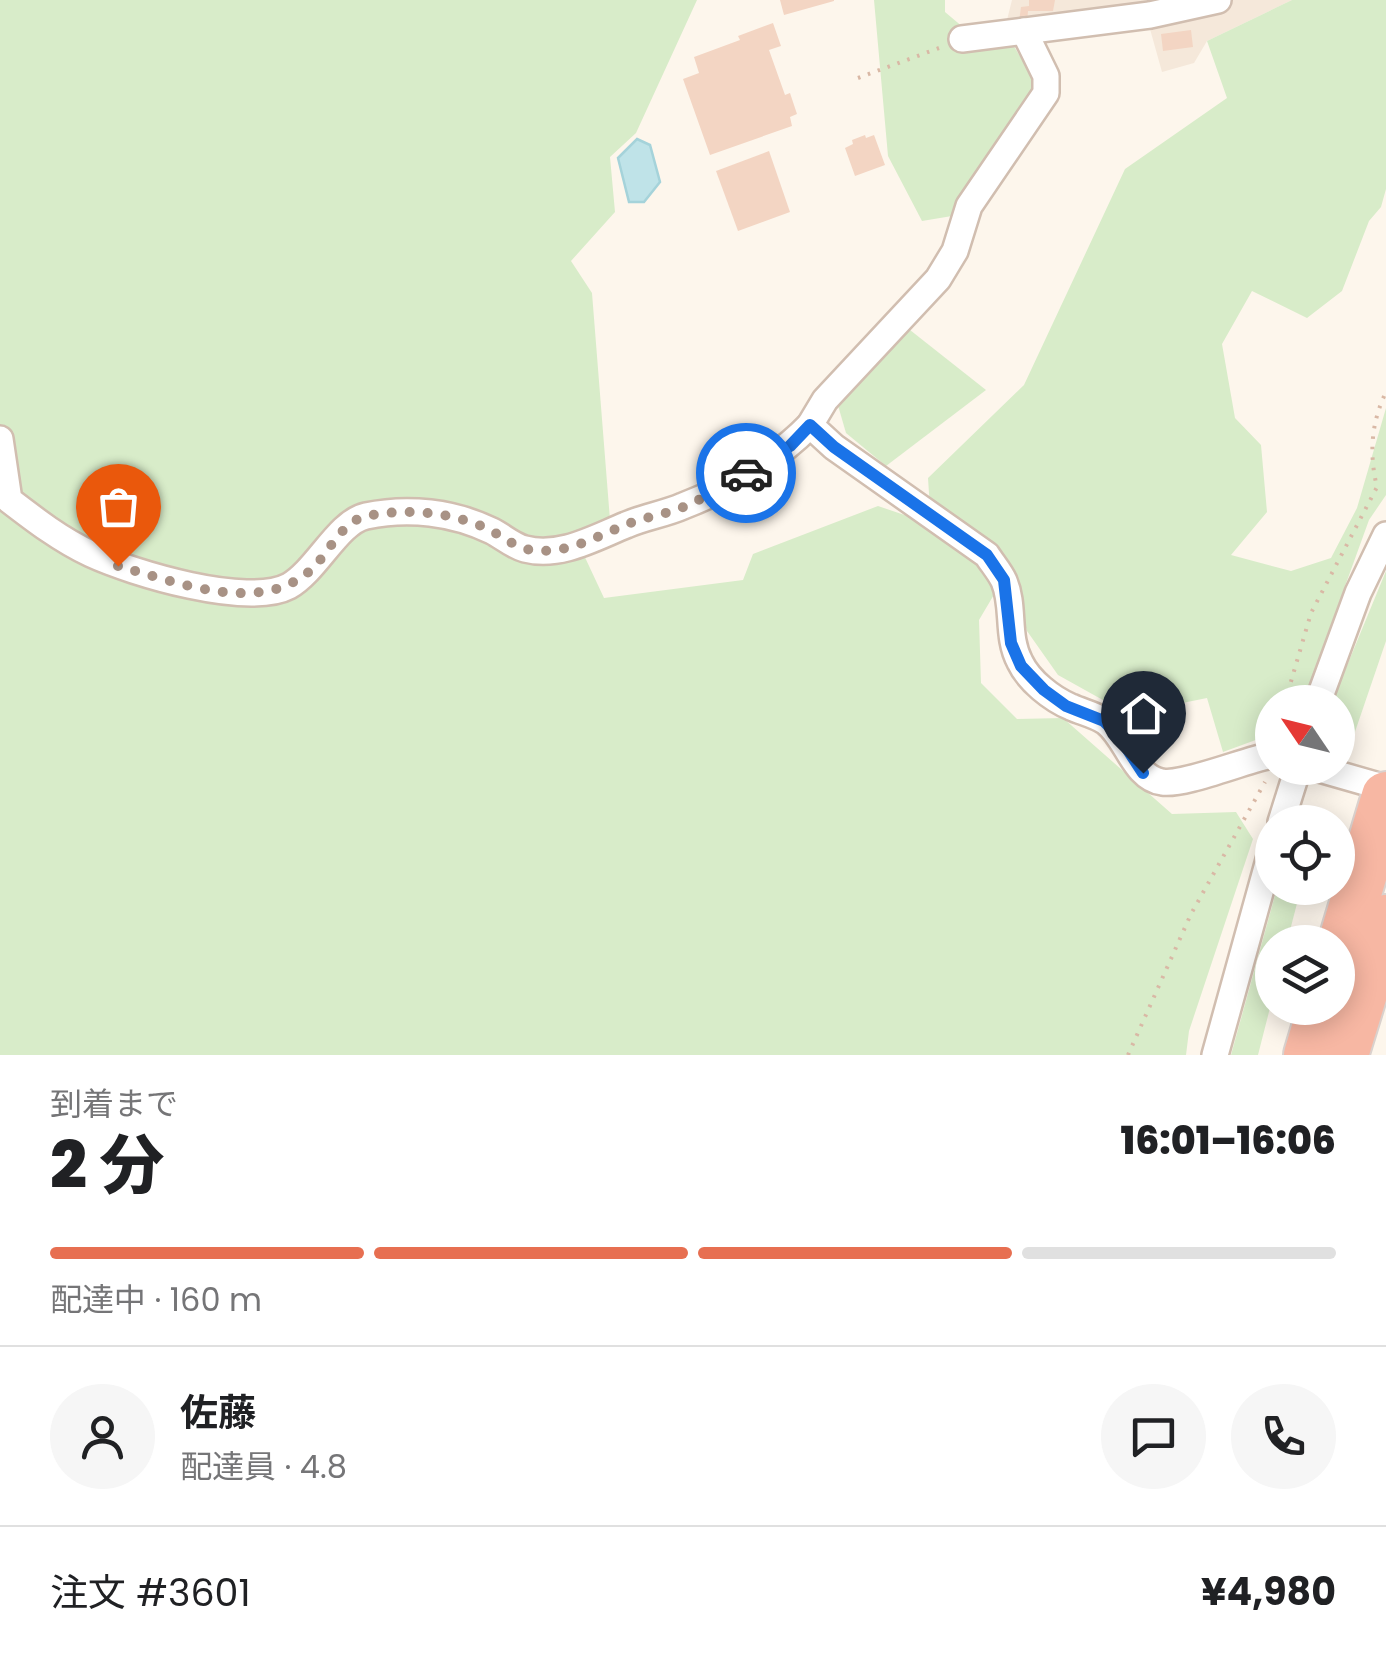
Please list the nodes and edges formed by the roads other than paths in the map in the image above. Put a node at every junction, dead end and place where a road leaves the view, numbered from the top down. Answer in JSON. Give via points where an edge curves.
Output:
{"nodes":[{"id":1,"x":1218,"y":0,"type":"edge"},
{"id":2,"x":1095,"y":11,"type":"edge"},
{"id":3,"x":1024,"y":31,"type":"junction"},
{"id":4,"x":962,"y":39,"type":"road end"},
{"id":5,"x":810,"y":425,"type":"junction"},
{"id":6,"x":0,"y":439,"type":"edge"},
{"id":7,"x":1386,"y":535,"type":"edge"},
{"id":8,"x":1324,"y":685,"type":"edge"},
{"id":9,"x":1255,"y":759,"type":"edge"},
{"id":10,"x":1355,"y":779,"type":"edge"},
{"id":11,"x":1386,"y":788,"type":"edge"},
{"id":12,"x":1386,"y":796,"type":"edge"},
{"id":13,"x":1257,"y":905,"type":"edge"},
{"id":14,"x":1386,"y":919,"type":"edge"},
{"id":15,"x":1348,"y":925,"type":"edge"},
{"id":16,"x":1317,"y":1025,"type":"edge"},
{"id":17,"x":1215,"y":1055,"type":"edge"},
{"id":18,"x":1308,"y":1055,"type":"edge"},
{"id":19,"x":1344,"y":1055,"type":"edge"}],
"edges":[{"from":1,"to":2,"type":"street","via":[[1150,15]]},
{"from":2,"to":3,"type":"street"},
{"from":3,"to":4,"type":"street"},
{"from":3,"to":5,"type":"street","via":[[1046,76],[1046,93],[969,206],[938,279],[824,400]]},
{"from":5,"to":6,"type":"street","via":[[790,446],[685,506],[588,542],[552,552],[524,548],[439,513],[365,516],[351,522],[313,568],[286,587],[260,593],[188,584],[87,552],[9,500]]},
{"from":5,"to":9,"type":"street","via":[[987,555],[1004,580],[1011,643],[1021,666],[1066,706],[1104,721],[1143,773],[1177,782]]},
{"from":7,"to":8,"type":"street"},
{"from":10,"to":11,"type":"street"},
{"from":12,"to":15,"type":"highway"},
{"from":13,"to":17,"type":"street"},
{"from":14,"to":19,"type":"highway"},
{"from":16,"to":18,"type":"highway"}]}
